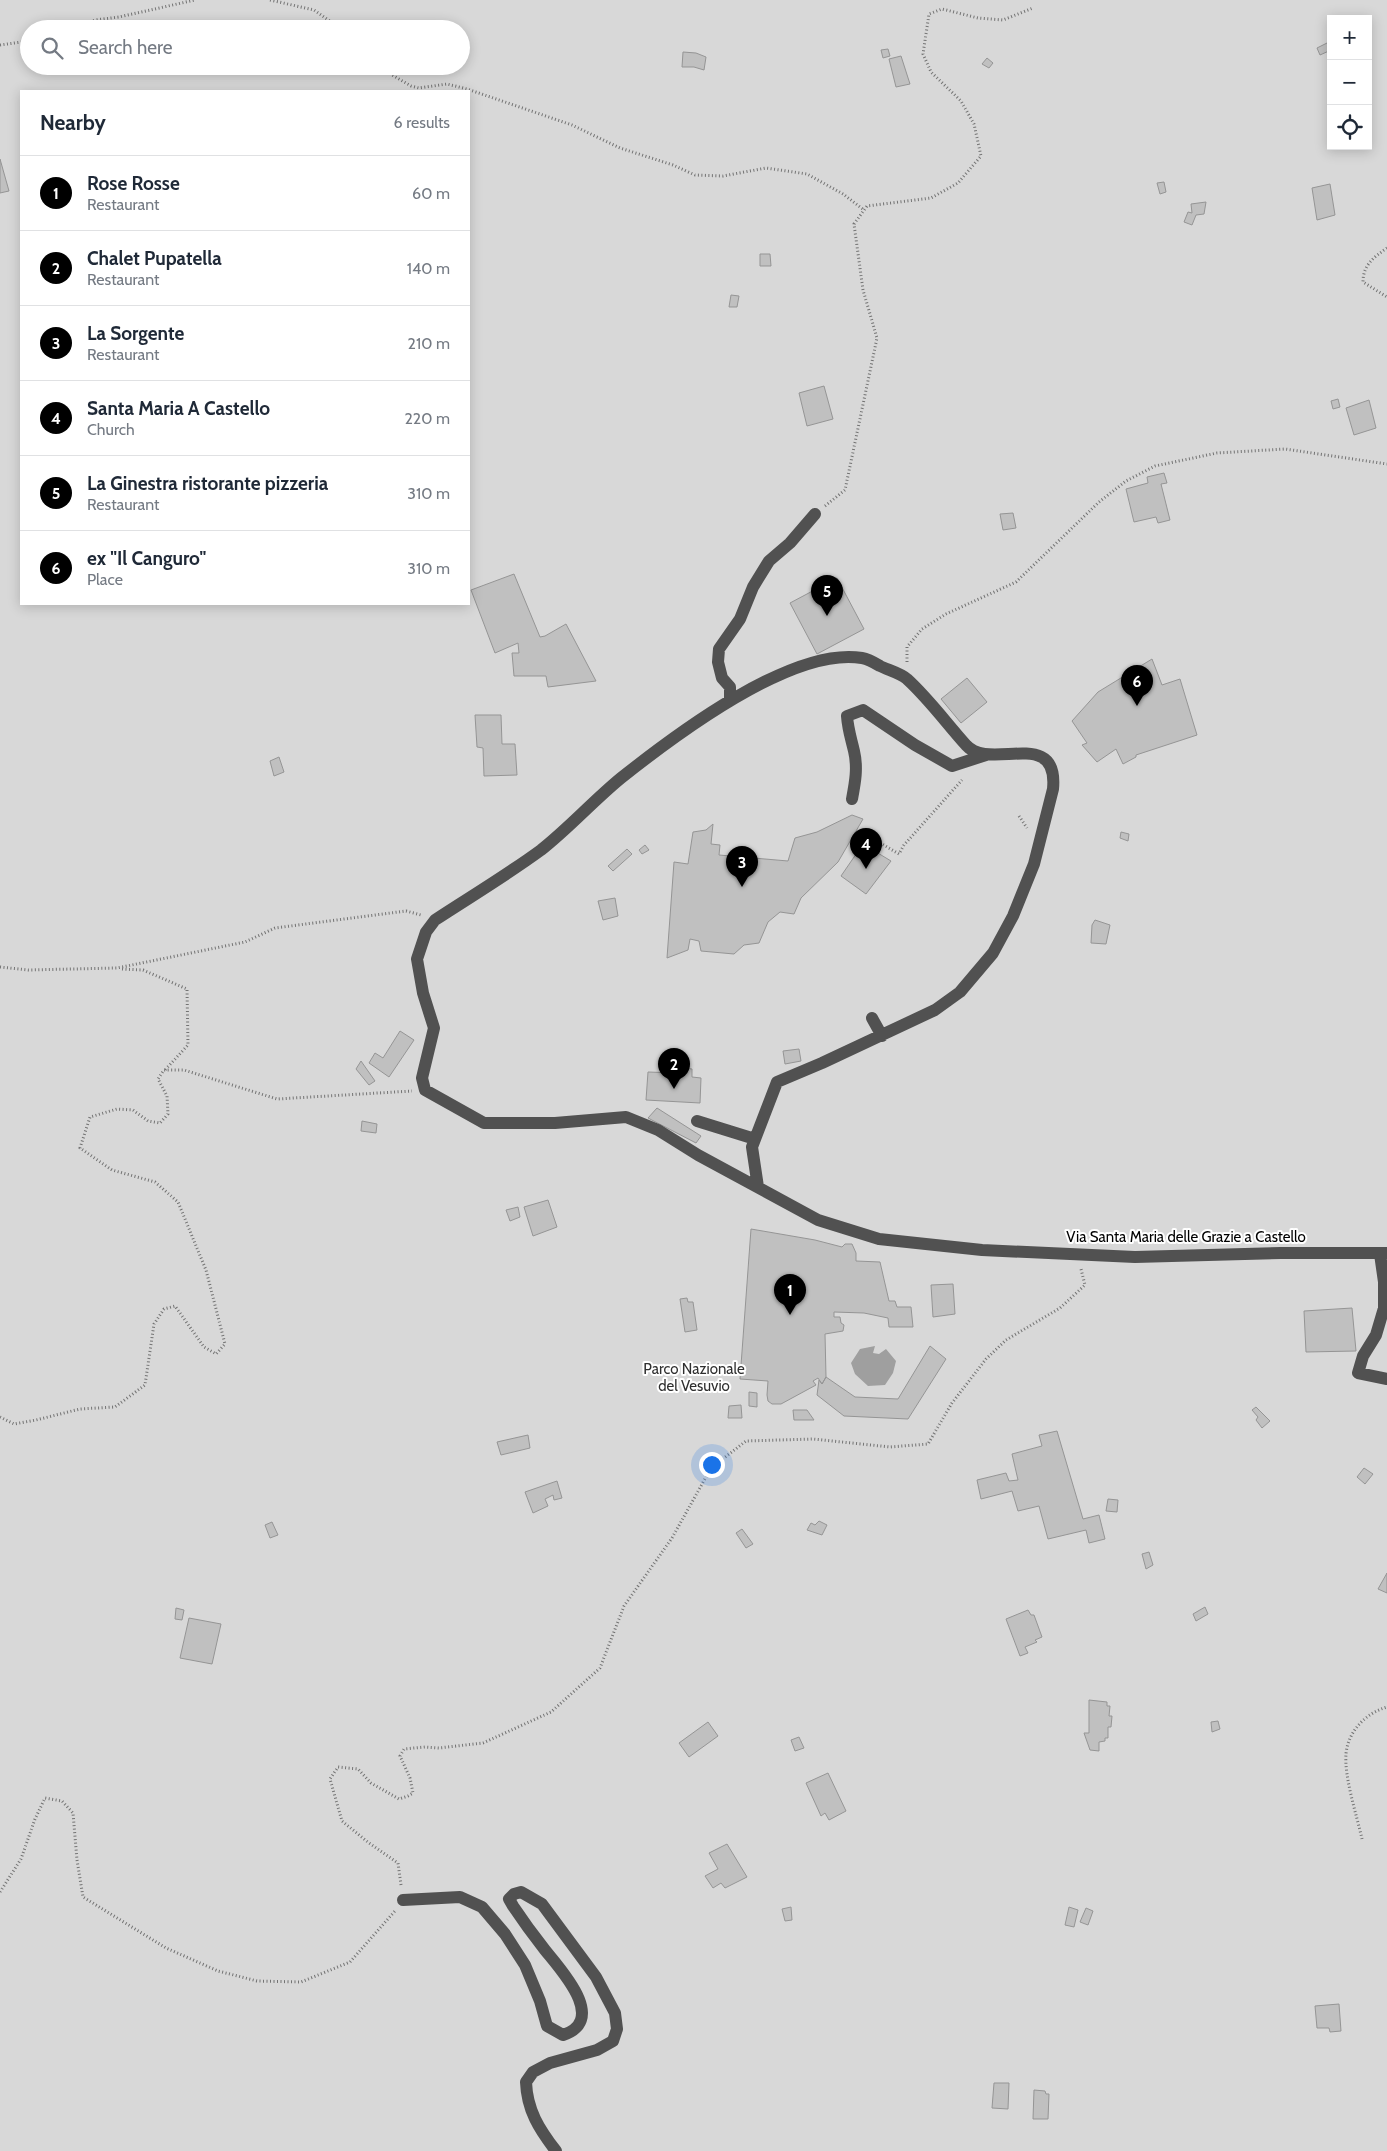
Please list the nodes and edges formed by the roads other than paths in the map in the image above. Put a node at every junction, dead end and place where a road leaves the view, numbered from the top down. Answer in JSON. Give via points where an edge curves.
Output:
{"nodes":[{"id":1,"x":815,"y":514,"type":"road end"},
{"id":2,"x":730,"y":701,"type":"junction"},
{"id":3,"x":986,"y":755,"type":"junction"},
{"id":4,"x":852,"y":799,"type":"dead end"},
{"id":5,"x":872,"y":1018,"type":"dead end"},
{"id":6,"x":882,"y":1036,"type":"junction"},
{"id":7,"x":698,"y":1122,"type":"dead end"},
{"id":8,"x":755,"y":1139,"type":"junction"},
{"id":9,"x":758,"y":1187,"type":"junction"},
{"id":10,"x":1384,"y":1253,"type":"edge"},
{"id":11,"x":1387,"y":1379,"type":"edge"},
{"id":12,"x":404,"y":1900,"type":"road end"},
{"id":13,"x":556,"y":2151,"type":"edge"}],
"edges":[{"from":1,"to":2,"type":"street","via":[[769,561],[740,619],[719,648],[718,662],[722,678],[730,687]]},
{"from":2,"to":3,"type":"street","via":[[785,672],[843,657],[864,658],[906,678],[968,748]]},
{"from":2,"to":9,"type":"street","name":"Via Santa Maria delle Grazie a Castello","via":[[620,779],[541,850],[436,920],[426,932],[416,959],[434,1028],[422,1078],[425,1090],[484,1123],[555,1123],[626,1117],[658,1130]]},
{"from":3,"to":4,"type":"street","via":[[952,766],[862,710],[847,716],[856,775]]},
{"from":3,"to":6,"type":"street","via":[[1034,754],[1047,762],[1052,770],[1053,789],[1034,864],[1013,916],[993,953],[960,992],[934,1010]]},
{"from":5,"to":6,"type":"street"},
{"from":6,"to":8,"type":"street","via":[[777,1082]]},
{"from":7,"to":8,"type":"street"},
{"from":8,"to":9,"type":"street","via":[[752,1147]]},
{"from":9,"to":10,"type":"street","name":"Via Santa Maria delle Grazie a Castello","via":[[818,1220],[879,1239],[982,1250],[1135,1257]]},
{"from":10,"to":11,"type":"street","via":[[1384,1308],[1376,1335],[1358,1373]]},
{"from":12,"to":13,"type":"street","via":[[460,1898],[482,1907],[525,1965],[547,2026],[563,2035],[580,2023],[578,1997],[570,1981],[509,1899],[522,1892],[542,1904],[596,1976],[615,2013],[617,2029],[613,2041],[597,2050],[550,2063],[533,2072],[526,2082],[530,2112]]}]}
